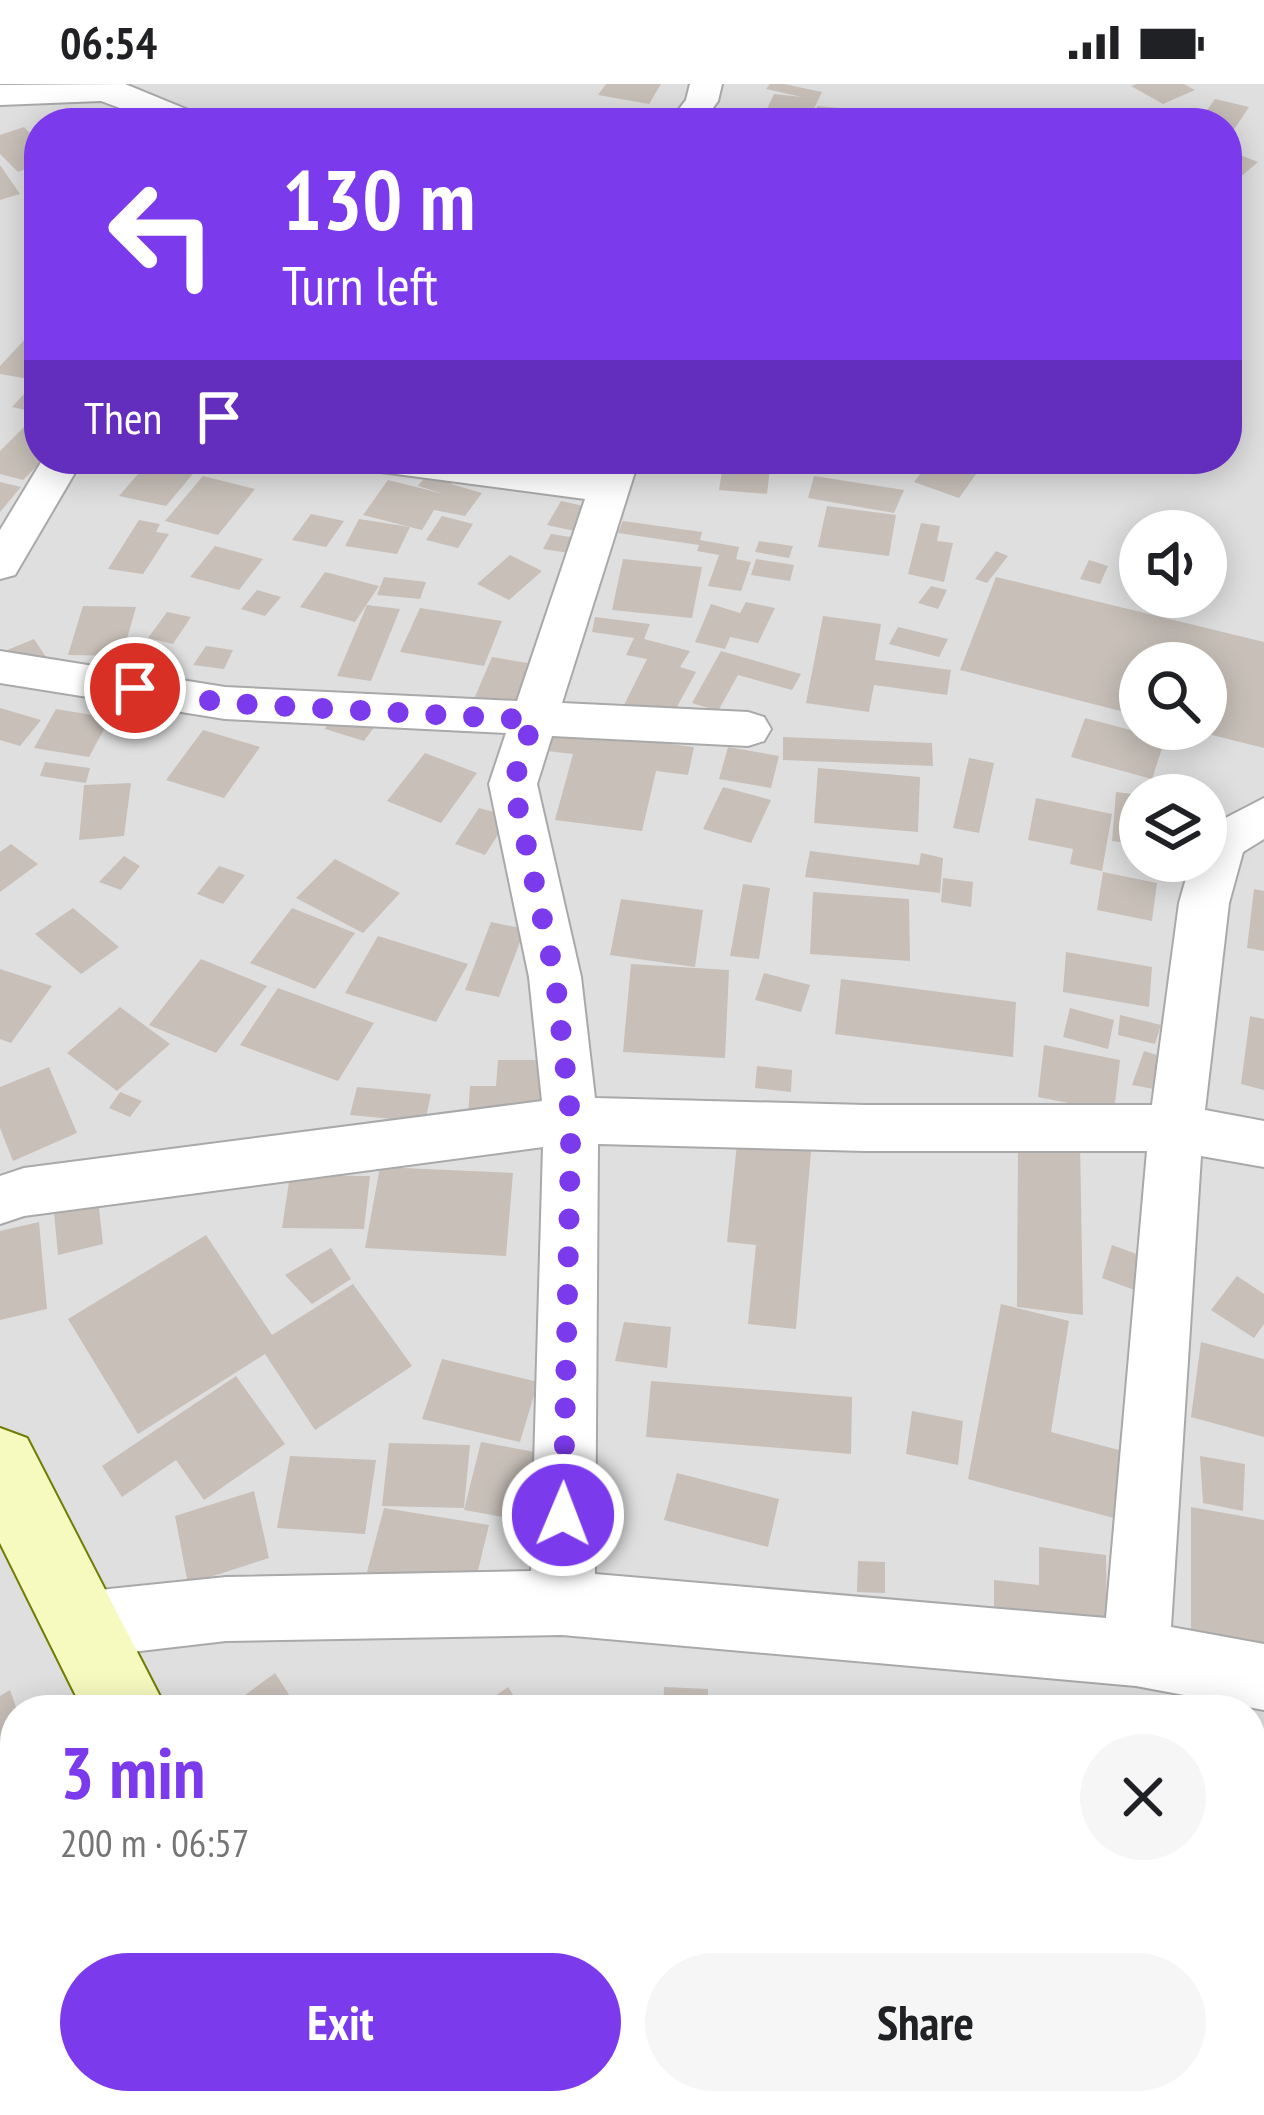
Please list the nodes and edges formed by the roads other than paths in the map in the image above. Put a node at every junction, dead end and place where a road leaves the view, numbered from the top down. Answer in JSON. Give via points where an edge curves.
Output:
{"nodes":[{"id":1,"x":100,"y":86,"type":"edge"},
{"id":2,"x":0,"y":95,"type":"edge"},
{"id":3,"x":154,"y":108,"type":"edge"},
{"id":4,"x":54,"y":474,"type":"edge"},
{"id":5,"x":615,"y":474,"type":"edge"},
{"id":6,"x":0,"y":565,"type":"edge"},
{"id":7,"x":0,"y":668,"type":"edge"},
{"id":8,"x":533,"y":720,"type":"junction"},
{"id":9,"x":748,"y":729,"type":"dead end"},
{"id":10,"x":1264,"y":816,"type":"edge"},
{"id":11,"x":571,"y":1120,"type":"junction"},
{"id":12,"x":1176,"y":1128,"type":"junction"},
{"id":13,"x":1264,"y":1144,"type":"edge"},
{"id":14,"x":0,"y":1201,"type":"edge"},
{"id":15,"x":0,"y":1464,"type":"edge"},
{"id":16,"x":562,"y":1603,"type":"junction"},
{"id":17,"x":80,"y":1625,"type":"junction"},
{"id":18,"x":1136,"y":1654,"type":"junction"},
{"id":19,"x":1264,"y":1677,"type":"edge"},
{"id":20,"x":118,"y":1695,"type":"edge"}],
"edges":[{"from":1,"to":2,"type":"street"},
{"from":1,"to":3,"type":"street"},
{"from":4,"to":6,"type":"street"},
{"from":5,"to":8,"type":"street"},
{"from":7,"to":8,"type":"street","via":[[224,703]]},
{"from":8,"to":9,"type":"street"},
{"from":8,"to":11,"type":"street","via":[[513,784],[555,977]]},
{"from":10,"to":12,"type":"street","via":[[1221,842],[1204,903]]},
{"from":11,"to":12,"type":"street"},
{"from":11,"to":14,"type":"street"},
{"from":11,"to":16,"type":"street"},
{"from":12,"to":13,"type":"street"},
{"from":12,"to":18,"type":"street"},
{"from":15,"to":17,"type":"main road"},
{"from":16,"to":17,"type":"street","via":[[226,1609]]},
{"from":16,"to":18,"type":"street"},
{"from":17,"to":20,"type":"main road"},
{"from":18,"to":19,"type":"street"}]}
